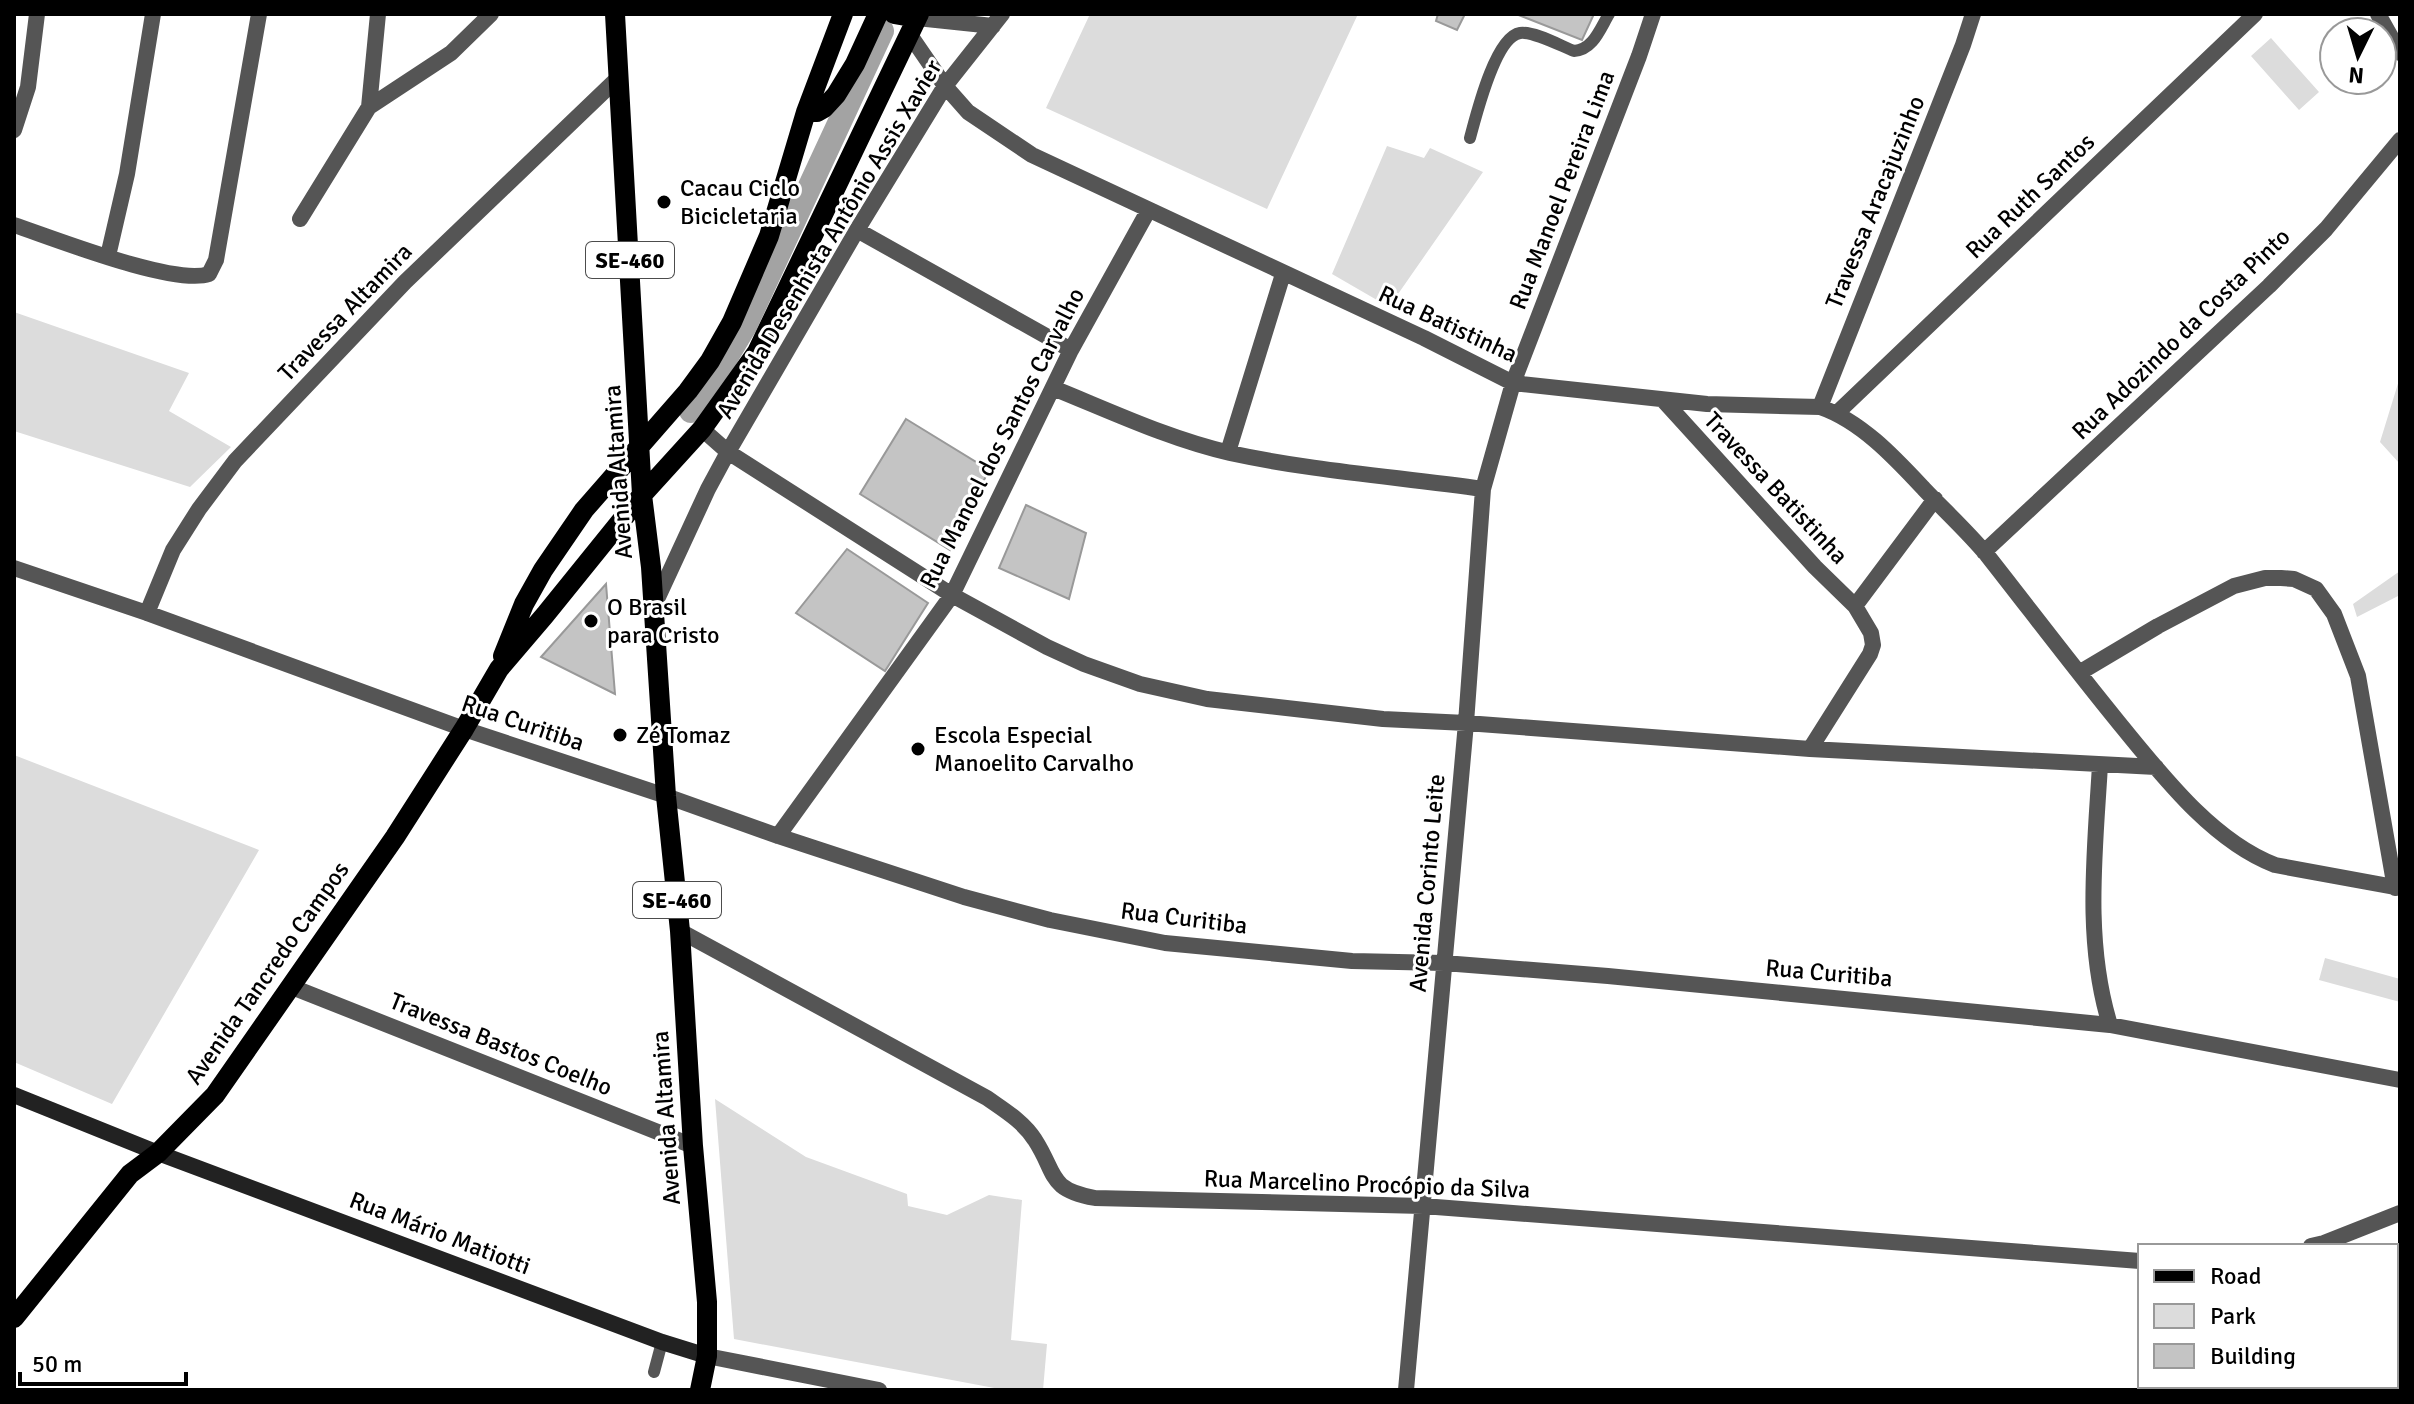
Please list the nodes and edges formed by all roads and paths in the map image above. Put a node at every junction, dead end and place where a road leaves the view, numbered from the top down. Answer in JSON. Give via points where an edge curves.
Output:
{"nodes":[{"id":1,"x":37,"y":14,"type":"edge"},
{"id":2,"x":153,"y":14,"type":"edge"},
{"id":3,"x":259,"y":14,"type":"edge"},
{"id":4,"x":378,"y":14,"type":"edge"},
{"id":5,"x":491,"y":14,"type":"edge"},
{"id":6,"x":615,"y":14,"type":"edge"},
{"id":7,"x":843,"y":14,"type":"edge"},
{"id":8,"x":878,"y":14,"type":"edge"},
{"id":9,"x":894,"y":14,"type":"edge"},
{"id":10,"x":1609,"y":14,"type":"edge"},
{"id":11,"x":1653,"y":14,"type":"edge"},
{"id":12,"x":1973,"y":14,"type":"edge"},
{"id":13,"x":2255,"y":14,"type":"edge"},
{"id":14,"x":2378,"y":14,"type":"edge"},
{"id":15,"x":997,"y":20,"type":"edge"},
{"id":16,"x":915,"y":22,"type":"edge"},
{"id":17,"x":2400,"y":53,"type":"edge"},
{"id":18,"x":619,"y":77,"type":"junction"},
{"id":19,"x":21,"y":85,"type":"edge"},
{"id":20,"x":945,"y":86,"type":"junction"},
{"id":21,"x":369,"y":107,"type":"junction"},
{"id":22,"x":806,"y":112,"type":"junction"},
{"id":23,"x":14,"y":130,"type":"edge"},
{"id":24,"x":1470,"y":138,"type":"dead end"},
{"id":25,"x":2400,"y":140,"type":"edge"},
{"id":26,"x":1148,"y":211,"type":"junction"},
{"id":27,"x":300,"y":219,"type":"dead end"},
{"id":28,"x":14,"y":225,"type":"edge"},
{"id":29,"x":857,"y":230,"type":"junction"},
{"id":30,"x":108,"y":256,"type":"junction"},
{"id":31,"x":1283,"y":274,"type":"junction"},
{"id":32,"x":1071,"y":350,"type":"junction"},
{"id":33,"x":1513,"y":383,"type":"junction"},
{"id":34,"x":1053,"y":388,"type":"junction"},
{"id":35,"x":1664,"y":401,"type":"junction"},
{"id":36,"x":1820,"y":407,"type":"junction"},
{"id":37,"x":1837,"y":413,"type":"junction"},
{"id":38,"x":702,"y":429,"type":"junction"},
{"id":39,"x":641,"y":444,"type":"junction"},
{"id":40,"x":728,"y":452,"type":"junction"},
{"id":41,"x":1228,"y":452,"type":"junction"},
{"id":42,"x":1483,"y":489,"type":"junction"},
{"id":43,"x":642,"y":495,"type":"junction"},
{"id":44,"x":1935,"y":499,"type":"junction"},
{"id":45,"x":1984,"y":552,"type":"junction"},
{"id":46,"x":14,"y":568,"type":"edge"},
{"id":47,"x":952,"y":595,"type":"junction"},
{"id":48,"x":1855,"y":606,"type":"junction"},
{"id":49,"x":653,"y":609,"type":"junction"},
{"id":50,"x":147,"y":613,"type":"junction"},
{"id":51,"x":499,"y":669,"type":"junction"},
{"id":52,"x":2079,"y":673,"type":"junction"},
{"id":53,"x":1466,"y":723,"type":"junction"},
{"id":54,"x":464,"y":729,"type":"junction"},
{"id":55,"x":1810,"y":749,"type":"junction"},
{"id":56,"x":2100,"y":765,"type":"junction"},
{"id":57,"x":2156,"y":767,"type":"junction"},
{"id":58,"x":666,"y":796,"type":"junction"},
{"id":59,"x":778,"y":836,"type":"junction"},
{"id":60,"x":2398,"y":888,"type":"edge"},
{"id":61,"x":680,"y":931,"type":"junction"},
{"id":62,"x":1444,"y":963,"type":"junction"},
{"id":63,"x":292,"y":987,"type":"junction"},
{"id":64,"x":2110,"y":1025,"type":"junction"},
{"id":65,"x":2400,"y":1080,"type":"edge"},
{"id":66,"x":14,"y":1095,"type":"edge"},
{"id":67,"x":693,"y":1146,"type":"junction"},
{"id":68,"x":158,"y":1153,"type":"junction"},
{"id":69,"x":1423,"y":1206,"type":"junction"},
{"id":70,"x":2400,"y":1213,"type":"edge"},
{"id":71,"x":2320,"y":1244,"type":"edge"},
{"id":72,"x":2138,"y":1261,"type":"edge"},
{"id":73,"x":14,"y":1318,"type":"edge"},
{"id":74,"x":662,"y":1342,"type":"junction"},
{"id":75,"x":707,"y":1356,"type":"junction"},
{"id":76,"x":654,"y":1372,"type":"dead end"},
{"id":77,"x":700,"y":1390,"type":"edge"},
{"id":78,"x":879,"y":1390,"type":"edge"},
{"id":79,"x":1406,"y":1390,"type":"edge"}],
"edges":[{"from":1,"to":19,"type":"street"},
{"from":2,"to":30,"type":"street"},
{"from":3,"to":30,"type":"street","via":[[214,268],[206,275],[186,275]]},
{"from":4,"to":21,"type":"street"},
{"from":5,"to":21,"type":"street","via":[[451,53]]},
{"from":6,"to":18,"type":"main road","name":"Avenida Altamira","number":"SE-460"},
{"from":7,"to":22,"type":"main road","name":"Avenida Tancredo Campos"},
{"from":8,"to":22,"type":"main road","via":[[836,95],[817,112]]},
{"from":9,"to":16,"type":"main road"},
{"from":10,"to":24,"type":"lane","via":[[1591,44],[1581,50],[1531,34],[1511,37],[1494,64]]},
{"from":11,"to":33,"type":"street","name":"Rua Manoel Pereira Lima"},
{"from":12,"to":36,"type":"street","name":"Travessa Aracajuzinho"},
{"from":13,"to":37,"type":"street","name":"Rua Ruth Santos"},
{"from":14,"to":17,"type":"street"},
{"from":15,"to":16,"type":"street"},
{"from":15,"to":20,"type":"street","name":"Avenida Desenhista Antônio Assis Xavier"},
{"from":16,"to":20,"type":"street","name":"Rua Batistinha"},
{"from":16,"to":38,"type":"main road","name":"Avenida Tancredo Campos","via":[[757,352]]},
{"from":18,"to":39,"type":"main road","name":"Avenida Altamira","number":"SE-460"},
{"from":18,"to":50,"type":"street","name":"Travessa Altamira","via":[[405,282],[235,461],[173,550]]},
{"from":19,"to":23,"type":"street"},
{"from":20,"to":26,"type":"street","name":"Rua Batistinha","via":[[968,112],[1022,148]]},
{"from":20,"to":29,"type":"street","name":"Avenida Desenhista Antônio Assis Xavier"},
{"from":21,"to":27,"type":"street"},
{"from":22,"to":39,"type":"main road","name":"Avenida Tancredo Campos","via":[[769,236],[732,322],[688,391]]},
{"from":25,"to":45,"type":"street","name":"Rua Adozindo da Costa Pinto","via":[[2278,277]]},
{"from":26,"to":31,"type":"street","name":"Rua Batistinha"},
{"from":26,"to":32,"type":"street","name":"Rua Manoel dos Santos Carvalho"},
{"from":28,"to":30,"type":"street"},
{"from":29,"to":32,"type":"street"},
{"from":29,"to":40,"type":"street","name":"Avenida Desenhista Antônio Assis Xavier"},
{"from":31,"to":33,"type":"street","name":"Rua Batistinha"},
{"from":31,"to":41,"type":"street"},
{"from":32,"to":34,"type":"street","name":"Rua Manoel dos Santos Carvalho"},
{"from":33,"to":35,"type":"street","name":"Rua Batistinha"},
{"from":33,"to":42,"type":"street","name":"Avenida Corinto Leite"},
{"from":34,"to":41,"type":"street"},
{"from":34,"to":47,"type":"street","name":"Rua Manoel dos Santos Carvalho"},
{"from":35,"to":36,"type":"street","name":"Rua Batistinha"},
{"from":35,"to":48,"type":"street","name":"Travessa Batistinha"},
{"from":36,"to":37,"type":"street","name":"Rua Batistinha"},
{"from":37,"to":44,"type":"street","name":"Rua Batistinha"},
{"from":38,"to":40,"type":"street"},
{"from":38,"to":43,"type":"main road","name":"Avenida Tancredo Campos"},
{"from":39,"to":43,"type":"main road","name":"Avenida Altamira","number":"SE-460"},
{"from":39,"to":51,"type":"main road","name":"Avenida Tancredo Campos","via":[[584,510],[543,570]]},
{"from":40,"to":47,"type":"street"},
{"from":40,"to":49,"type":"street","name":"Avenida Desenhista Antônio Assis Xavier"},
{"from":41,"to":42,"type":"street"},
{"from":42,"to":53,"type":"street","name":"Avenida Corinto Leite"},
{"from":43,"to":49,"type":"main road","name":"Avenida Altamira","number":"SE-460"},
{"from":43,"to":51,"type":"main road","name":"Avenida Tancredo Campos"},
{"from":44,"to":45,"type":"street","name":"Rua Batistinha"},
{"from":44,"to":48,"type":"street","name":"Travessa Batistinha"},
{"from":45,"to":52,"type":"street","name":"Rua Batistinha"},
{"from":46,"to":50,"type":"street","name":"Rua Curitiba"},
{"from":47,"to":53,"type":"street","via":[[1047,647],[1140,684],[1292,710]]},
{"from":47,"to":59,"type":"street","name":"Rua Manoel dos Santos Carvalho"},
{"from":48,"to":55,"type":"street","name":"Travessa Batistinha","via":[[1871,633],[1872,649]]},
{"from":49,"to":58,"type":"main road","name":"Avenida Altamira","number":"SE-460"},
{"from":50,"to":54,"type":"street","name":"Rua Curitiba"},
{"from":51,"to":54,"type":"main road","name":"Avenida Tancredo Campos"},
{"from":52,"to":57,"type":"street"},
{"from":52,"to":60,"type":"street","via":[[2234,586],[2281,578],[2316,589],[2334,614],[2358,676]]},
{"from":53,"to":55,"type":"street"},
{"from":53,"to":62,"type":"street","name":"Avenida Corinto Leite"},
{"from":54,"to":58,"type":"street","name":"Rua Curitiba"},
{"from":54,"to":63,"type":"main road","name":"Avenida Tancredo Campos"},
{"from":55,"to":56,"type":"street"},
{"from":56,"to":57,"type":"street"},
{"from":56,"to":64,"type":"street","via":[[2094,927],[2099,987]]},
{"from":57,"to":60,"type":"street","via":[[2210,822],[2261,860]]},
{"from":58,"to":59,"type":"street","name":"Rua Curitiba"},
{"from":58,"to":61,"type":"main road","name":"Avenida Altamira","number":"SE-460"},
{"from":59,"to":62,"type":"street","name":"Rua Curitiba","via":[[964,897],[1116,934],[1352,961]]},
{"from":61,"to":67,"type":"main road","name":"Avenida Altamira","number":"SE-460"},
{"from":61,"to":69,"type":"street","name":"Rua Marcelino Procópio da Silva","via":[[987,1098],[1028,1130],[1056,1181],[1078,1195]]},
{"from":62,"to":64,"type":"street","name":"Rua Curitiba"},
{"from":62,"to":69,"type":"street","name":"Avenida Corinto Leite"},
{"from":63,"to":67,"type":"street","name":"Travessa Bastos Coelho"},
{"from":63,"to":68,"type":"main road","name":"Avenida Tancredo Campos","via":[[215,1095]]},
{"from":64,"to":65,"type":"street","name":"Rua Curitiba"},
{"from":66,"to":68,"type":"main road","name":"Rua Mário Matiotti"},
{"from":67,"to":75,"type":"main road","name":"Avenida Altamira","number":"SE-460"},
{"from":68,"to":73,"type":"main road","name":"Avenida Tancredo Campos","via":[[130,1174]]},
{"from":68,"to":74,"type":"main road","name":"Rua Mário Matiotti"},
{"from":69,"to":72,"type":"street","name":"Rua Marcelino Procópio da Silva"},
{"from":69,"to":79,"type":"street","name":"Avenida Corinto Leite"},
{"from":70,"to":71,"type":"street"},
{"from":74,"to":75,"type":"main road","name":"Rua Mário Matiotti"},
{"from":74,"to":76,"type":"lane"},
{"from":75,"to":77,"type":"main road","number":"SE-460"},
{"from":75,"to":78,"type":"street"}]}
